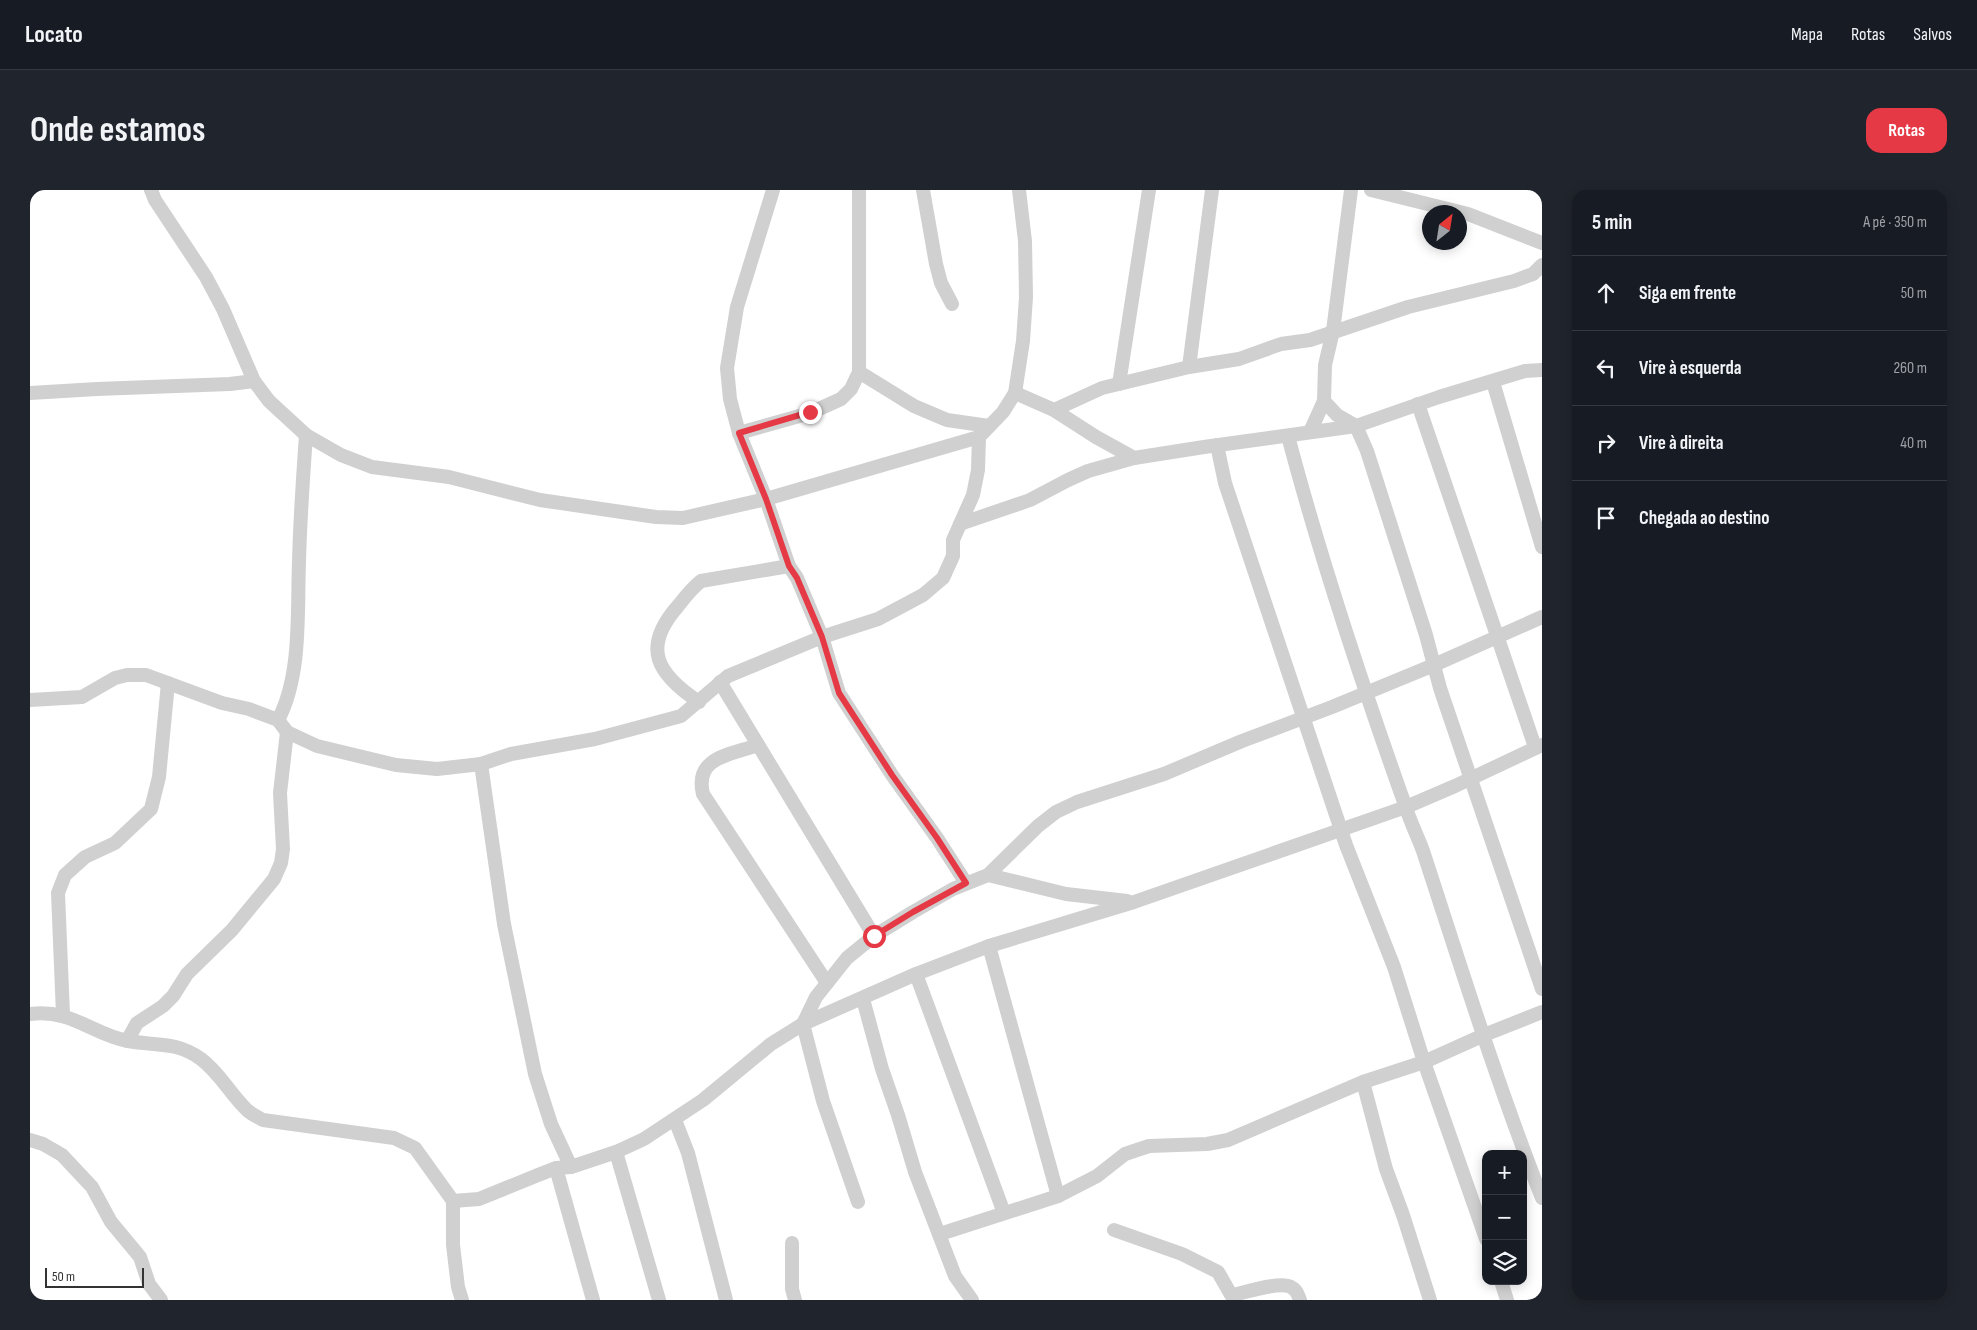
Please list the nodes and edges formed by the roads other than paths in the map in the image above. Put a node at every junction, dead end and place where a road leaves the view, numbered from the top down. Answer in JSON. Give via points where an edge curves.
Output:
{"nodes":[{"id":1,"x":151,"y":190,"type":"edge"},
{"id":2,"x":773,"y":190,"type":"edge"},
{"id":3,"x":859,"y":190,"type":"edge"},
{"id":4,"x":924,"y":190,"type":"edge"},
{"id":5,"x":1019,"y":190,"type":"edge"},
{"id":6,"x":1149,"y":190,"type":"edge"},
{"id":7,"x":1212,"y":190,"type":"edge"},
{"id":8,"x":1352,"y":190,"type":"edge"},
{"id":9,"x":1371,"y":190,"type":"edge"},
{"id":10,"x":1542,"y":243,"type":"edge"},
{"id":11,"x":1542,"y":265,"type":"edge"},
{"id":12,"x":952,"y":304,"type":"dead end"},
{"id":13,"x":1333,"y":331,"type":"junction"},
{"id":14,"x":1189,"y":367,"type":"junction"},
{"id":15,"x":1542,"y":370,"type":"edge"},
{"id":16,"x":859,"y":372,"type":"junction"},
{"id":17,"x":254,"y":381,"type":"junction"},
{"id":18,"x":1493,"y":382,"type":"junction"},
{"id":19,"x":1119,"y":384,"type":"junction"},
{"id":20,"x":30,"y":393,"type":"edge"},
{"id":21,"x":1015,"y":393,"type":"junction"},
{"id":22,"x":1324,"y":401,"type":"junction"},
{"id":23,"x":1418,"y":404,"type":"junction"},
{"id":24,"x":1054,"y":410,"type":"junction"},
{"id":25,"x":988,"y":426,"type":"junction"},
{"id":26,"x":1356,"y":426,"type":"junction"},
{"id":27,"x":1310,"y":432,"type":"junction"},
{"id":28,"x":739,"y":433,"type":"junction"},
{"id":29,"x":306,"y":435,"type":"junction"},
{"id":30,"x":1288,"y":436,"type":"junction"},
{"id":31,"x":979,"y":437,"type":"junction"},
{"id":32,"x":1218,"y":445,"type":"junction"},
{"id":33,"x":1134,"y":458,"type":"junction"},
{"id":34,"x":766,"y":499,"type":"junction"},
{"id":35,"x":960,"y":524,"type":"junction"},
{"id":36,"x":1542,"y":547,"type":"edge"},
{"id":37,"x":789,"y":566,"type":"junction"},
{"id":38,"x":1542,"y":617,"type":"edge"},
{"id":39,"x":1498,"y":636,"type":"junction"},
{"id":40,"x":822,"y":637,"type":"junction"},
{"id":41,"x":1434,"y":665,"type":"junction"},
{"id":42,"x":168,"y":682,"type":"junction"},
{"id":43,"x":720,"y":682,"type":"junction"},
{"id":44,"x":1367,"y":693,"type":"junction"},
{"id":45,"x":30,"y":700,"type":"edge"},
{"id":46,"x":699,"y":702,"type":"junction"},
{"id":47,"x":1304,"y":718,"type":"junction"},
{"id":48,"x":278,"y":720,"type":"junction"},
{"id":49,"x":287,"y":732,"type":"junction"},
{"id":50,"x":758,"y":745,"type":"junction"},
{"id":51,"x":1539,"y":746,"type":"edge"},
{"id":52,"x":481,"y":764,"type":"junction"},
{"id":53,"x":1472,"y":778,"type":"junction"},
{"id":54,"x":1406,"y":807,"type":"junction"},
{"id":55,"x":1341,"y":829,"type":"junction"},
{"id":56,"x":988,"y":875,"type":"junction"},
{"id":57,"x":966,"y":883,"type":"junction"},
{"id":58,"x":1134,"y":902,"type":"junction"},
{"id":59,"x":874,"y":936,"type":"junction"},
{"id":60,"x":989,"y":946,"type":"junction"},
{"id":61,"x":916,"y":974,"type":"junction"},
{"id":62,"x":827,"y":983,"type":"junction"},
{"id":63,"x":1542,"y":989,"type":"edge"},
{"id":64,"x":863,"y":998,"type":"junction"},
{"id":65,"x":1542,"y":1012,"type":"edge"},
{"id":66,"x":30,"y":1014,"type":"edge"},
{"id":67,"x":63,"y":1015,"type":"junction"},
{"id":68,"x":803,"y":1024,"type":"junction"},
{"id":69,"x":1484,"y":1035,"type":"junction"},
{"id":70,"x":127,"y":1041,"type":"junction"},
{"id":71,"x":1424,"y":1062,"type":"junction"},
{"id":72,"x":1363,"y":1082,"type":"junction"},
{"id":73,"x":675,"y":1120,"type":"junction"},
{"id":74,"x":30,"y":1140,"type":"edge"},
{"id":75,"x":616,"y":1152,"type":"junction"},
{"id":76,"x":571,"y":1167,"type":"junction"},
{"id":77,"x":556,"y":1168,"type":"junction"},
{"id":78,"x":1058,"y":1196,"type":"junction"},
{"id":79,"x":1542,"y":1198,"type":"edge"},
{"id":80,"x":453,"y":1202,"type":"junction"},
{"id":81,"x":858,"y":1202,"type":"dead end"},
{"id":82,"x":1004,"y":1213,"type":"junction"},
{"id":83,"x":1482,"y":1228,"type":"edge"},
{"id":84,"x":1114,"y":1230,"type":"dead end"},
{"id":85,"x":940,"y":1234,"type":"junction"},
{"id":86,"x":792,"y":1244,"type":"dead end"},
{"id":87,"x":1501,"y":1285,"type":"edge"},
{"id":88,"x":1233,"y":1298,"type":"edge"},
{"id":89,"x":161,"y":1300,"type":"edge"},
{"id":90,"x":462,"y":1300,"type":"edge"},
{"id":91,"x":593,"y":1300,"type":"edge"},
{"id":92,"x":659,"y":1300,"type":"edge"},
{"id":93,"x":726,"y":1300,"type":"edge"},
{"id":94,"x":795,"y":1300,"type":"edge"},
{"id":95,"x":972,"y":1300,"type":"edge"},
{"id":96,"x":1300,"y":1300,"type":"edge"},
{"id":97,"x":1430,"y":1300,"type":"edge"},
{"id":98,"x":1507,"y":1300,"type":"edge"}],
"edges":[{"from":1,"to":17,"type":"street","via":[[223,308]]},
{"from":2,"to":28,"type":"street","via":[[737,307],[727,368],[730,400]]},
{"from":3,"to":16,"type":"street"},
{"from":4,"to":12,"type":"street","via":[[936,264]]},
{"from":5,"to":21,"type":"street","via":[[1025,241],[1026,297]]},
{"from":6,"to":19,"type":"street"},
{"from":7,"to":14,"type":"street"},
{"from":8,"to":13,"type":"street"},
{"from":9,"to":10,"type":"street","via":[[1468,214]]},
{"from":11,"to":13,"type":"street","via":[[1533,274],[1514,281],[1408,307]]},
{"from":13,"to":14,"type":"street","via":[[1310,340],[1280,344],[1239,359]]},
{"from":13,"to":22,"type":"street","via":[[1325,365]]},
{"from":14,"to":19,"type":"street"},
{"from":15,"to":18,"type":"street","via":[[1525,371]]},
{"from":16,"to":25,"type":"street","via":[[914,406],[947,420]]},
{"from":16,"to":28,"type":"street","via":[[851,389],[841,399],[810,412]]},
{"from":17,"to":20,"type":"street"},
{"from":17,"to":29,"type":"street","via":[[269,401]]},
{"from":18,"to":23,"type":"street"},
{"from":18,"to":36,"type":"street"},
{"from":19,"to":24,"type":"street","via":[[1102,388]]},
{"from":21,"to":24,"type":"street"},
{"from":21,"to":25,"type":"street","via":[[1003,412]]},
{"from":22,"to":26,"type":"street","via":[[1337,415]]},
{"from":22,"to":27,"type":"street"},
{"from":23,"to":26,"type":"street"},
{"from":23,"to":39,"type":"street"},
{"from":24,"to":33,"type":"street"},
{"from":25,"to":31,"type":"street"},
{"from":26,"to":27,"type":"street"},
{"from":26,"to":41,"type":"street","via":[[1370,459]]},
{"from":27,"to":30,"type":"street"},
{"from":28,"to":34,"type":"street"},
{"from":29,"to":34,"type":"street","via":[[341,455],[372,467],[449,477],[540,500],[656,517],[683,518]]},
{"from":29,"to":48,"type":"street","via":[[296,648],[290,688]]},
{"from":30,"to":32,"type":"street"},
{"from":30,"to":44,"type":"street","via":[[1311,523]]},
{"from":31,"to":34,"type":"street"},
{"from":31,"to":35,"type":"street","via":[[973,495]]},
{"from":32,"to":33,"type":"street"},
{"from":32,"to":47,"type":"street","via":[[1225,483]]},
{"from":33,"to":35,"type":"street","via":[[1088,471],[1030,500]]},
{"from":34,"to":37,"type":"street"},
{"from":35,"to":40,"type":"street","via":[[953,540],[949,567],[930,590],[878,619]]},
{"from":37,"to":40,"type":"street"},
{"from":37,"to":46,"type":"street","via":[[702,581],[671,613],[659,632],[656,643],[658,660],[682,690]]},
{"from":38,"to":39,"type":"street"},
{"from":39,"to":41,"type":"street"},
{"from":39,"to":51,"type":"street"},
{"from":40,"to":43,"type":"street","via":[[736,672]]},
{"from":40,"to":57,"type":"street","via":[[839,693]]},
{"from":41,"to":44,"type":"street"},
{"from":41,"to":53,"type":"street"},
{"from":42,"to":45,"type":"street","via":[[146,675],[127,675],[115,678],[82,697]]},
{"from":42,"to":48,"type":"street"},
{"from":42,"to":67,"type":"street","via":[[159,777],[151,809],[115,844],[85,857],[65,875],[58,893]]},
{"from":43,"to":46,"type":"street"},
{"from":43,"to":50,"type":"street"},
{"from":44,"to":47,"type":"street"},
{"from":44,"to":54,"type":"street"},
{"from":46,"to":52,"type":"street","via":[[681,716],[595,738],[511,754]]},
{"from":47,"to":55,"type":"street"},
{"from":47,"to":56,"type":"street","via":[[1164,774],[1056,812]]},
{"from":48,"to":49,"type":"street"},
{"from":49,"to":52,"type":"street","via":[[316,746],[396,765],[437,769]]},
{"from":49,"to":70,"type":"street","via":[[280,793],[283,849],[274,879],[232,930],[187,974],[173,996],[138,1023]]},
{"from":50,"to":59,"type":"street"},
{"from":50,"to":62,"type":"street","via":[[713,761],[703,770],[700,782],[703,794]]},
{"from":51,"to":53,"type":"street"},
{"from":52,"to":76,"type":"street","via":[[504,924],[535,1074],[551,1124]]},
{"from":53,"to":54,"type":"street"},
{"from":53,"to":63,"type":"street"},
{"from":54,"to":55,"type":"street"},
{"from":54,"to":69,"type":"street"},
{"from":55,"to":58,"type":"street"},
{"from":55,"to":71,"type":"street","via":[[1394,967]]},
{"from":56,"to":57,"type":"street"},
{"from":56,"to":58,"type":"street","via":[[1066,894]]},
{"from":57,"to":59,"type":"street"},
{"from":58,"to":60,"type":"street"},
{"from":59,"to":62,"type":"street","via":[[847,958]]},
{"from":60,"to":61,"type":"street"},
{"from":60,"to":78,"type":"street"},
{"from":61,"to":64,"type":"street"},
{"from":61,"to":82,"type":"street"},
{"from":62,"to":68,"type":"street"},
{"from":64,"to":68,"type":"street"},
{"from":64,"to":85,"type":"street","via":[[879,1062],[914,1172]]},
{"from":65,"to":69,"type":"street"},
{"from":66,"to":67,"type":"street"},
{"from":67,"to":70,"type":"street"},
{"from":68,"to":73,"type":"street","via":[[771,1044]]},
{"from":68,"to":81,"type":"street","via":[[823,1101]]},
{"from":69,"to":71,"type":"street"},
{"from":69,"to":79,"type":"street"},
{"from":70,"to":80,"type":"street","via":[[179,1046],[218,1073],[247,1110],[263,1120],[401,1141],[415,1148]]},
{"from":71,"to":72,"type":"street"},
{"from":71,"to":83,"type":"street"},
{"from":72,"to":78,"type":"street","via":[[1228,1140],[1149,1146],[1125,1154],[1097,1176]]},
{"from":72,"to":97,"type":"street","via":[[1386,1169]]},
{"from":73,"to":75,"type":"street"},
{"from":73,"to":93,"type":"street","via":[[688,1152]]},
{"from":74,"to":89,"type":"street","via":[[62,1155],[92,1187],[111,1222],[140,1257],[149,1284]]},
{"from":75,"to":76,"type":"street"},
{"from":75,"to":92,"type":"street"},
{"from":76,"to":77,"type":"street"},
{"from":77,"to":80,"type":"street","via":[[479,1199]]},
{"from":77,"to":91,"type":"street"},
{"from":78,"to":82,"type":"street"},
{"from":80,"to":90,"type":"street","via":[[453,1245]]},
{"from":82,"to":85,"type":"street"},
{"from":84,"to":88,"type":"street","via":[[1182,1254],[1218,1272]]},
{"from":85,"to":95,"type":"street","via":[[955,1276]]},
{"from":86,"to":94,"type":"street"},
{"from":87,"to":98,"type":"street"},
{"from":88,"to":96,"type":"street","via":[[1283,1284],[1292,1287]]}]}
